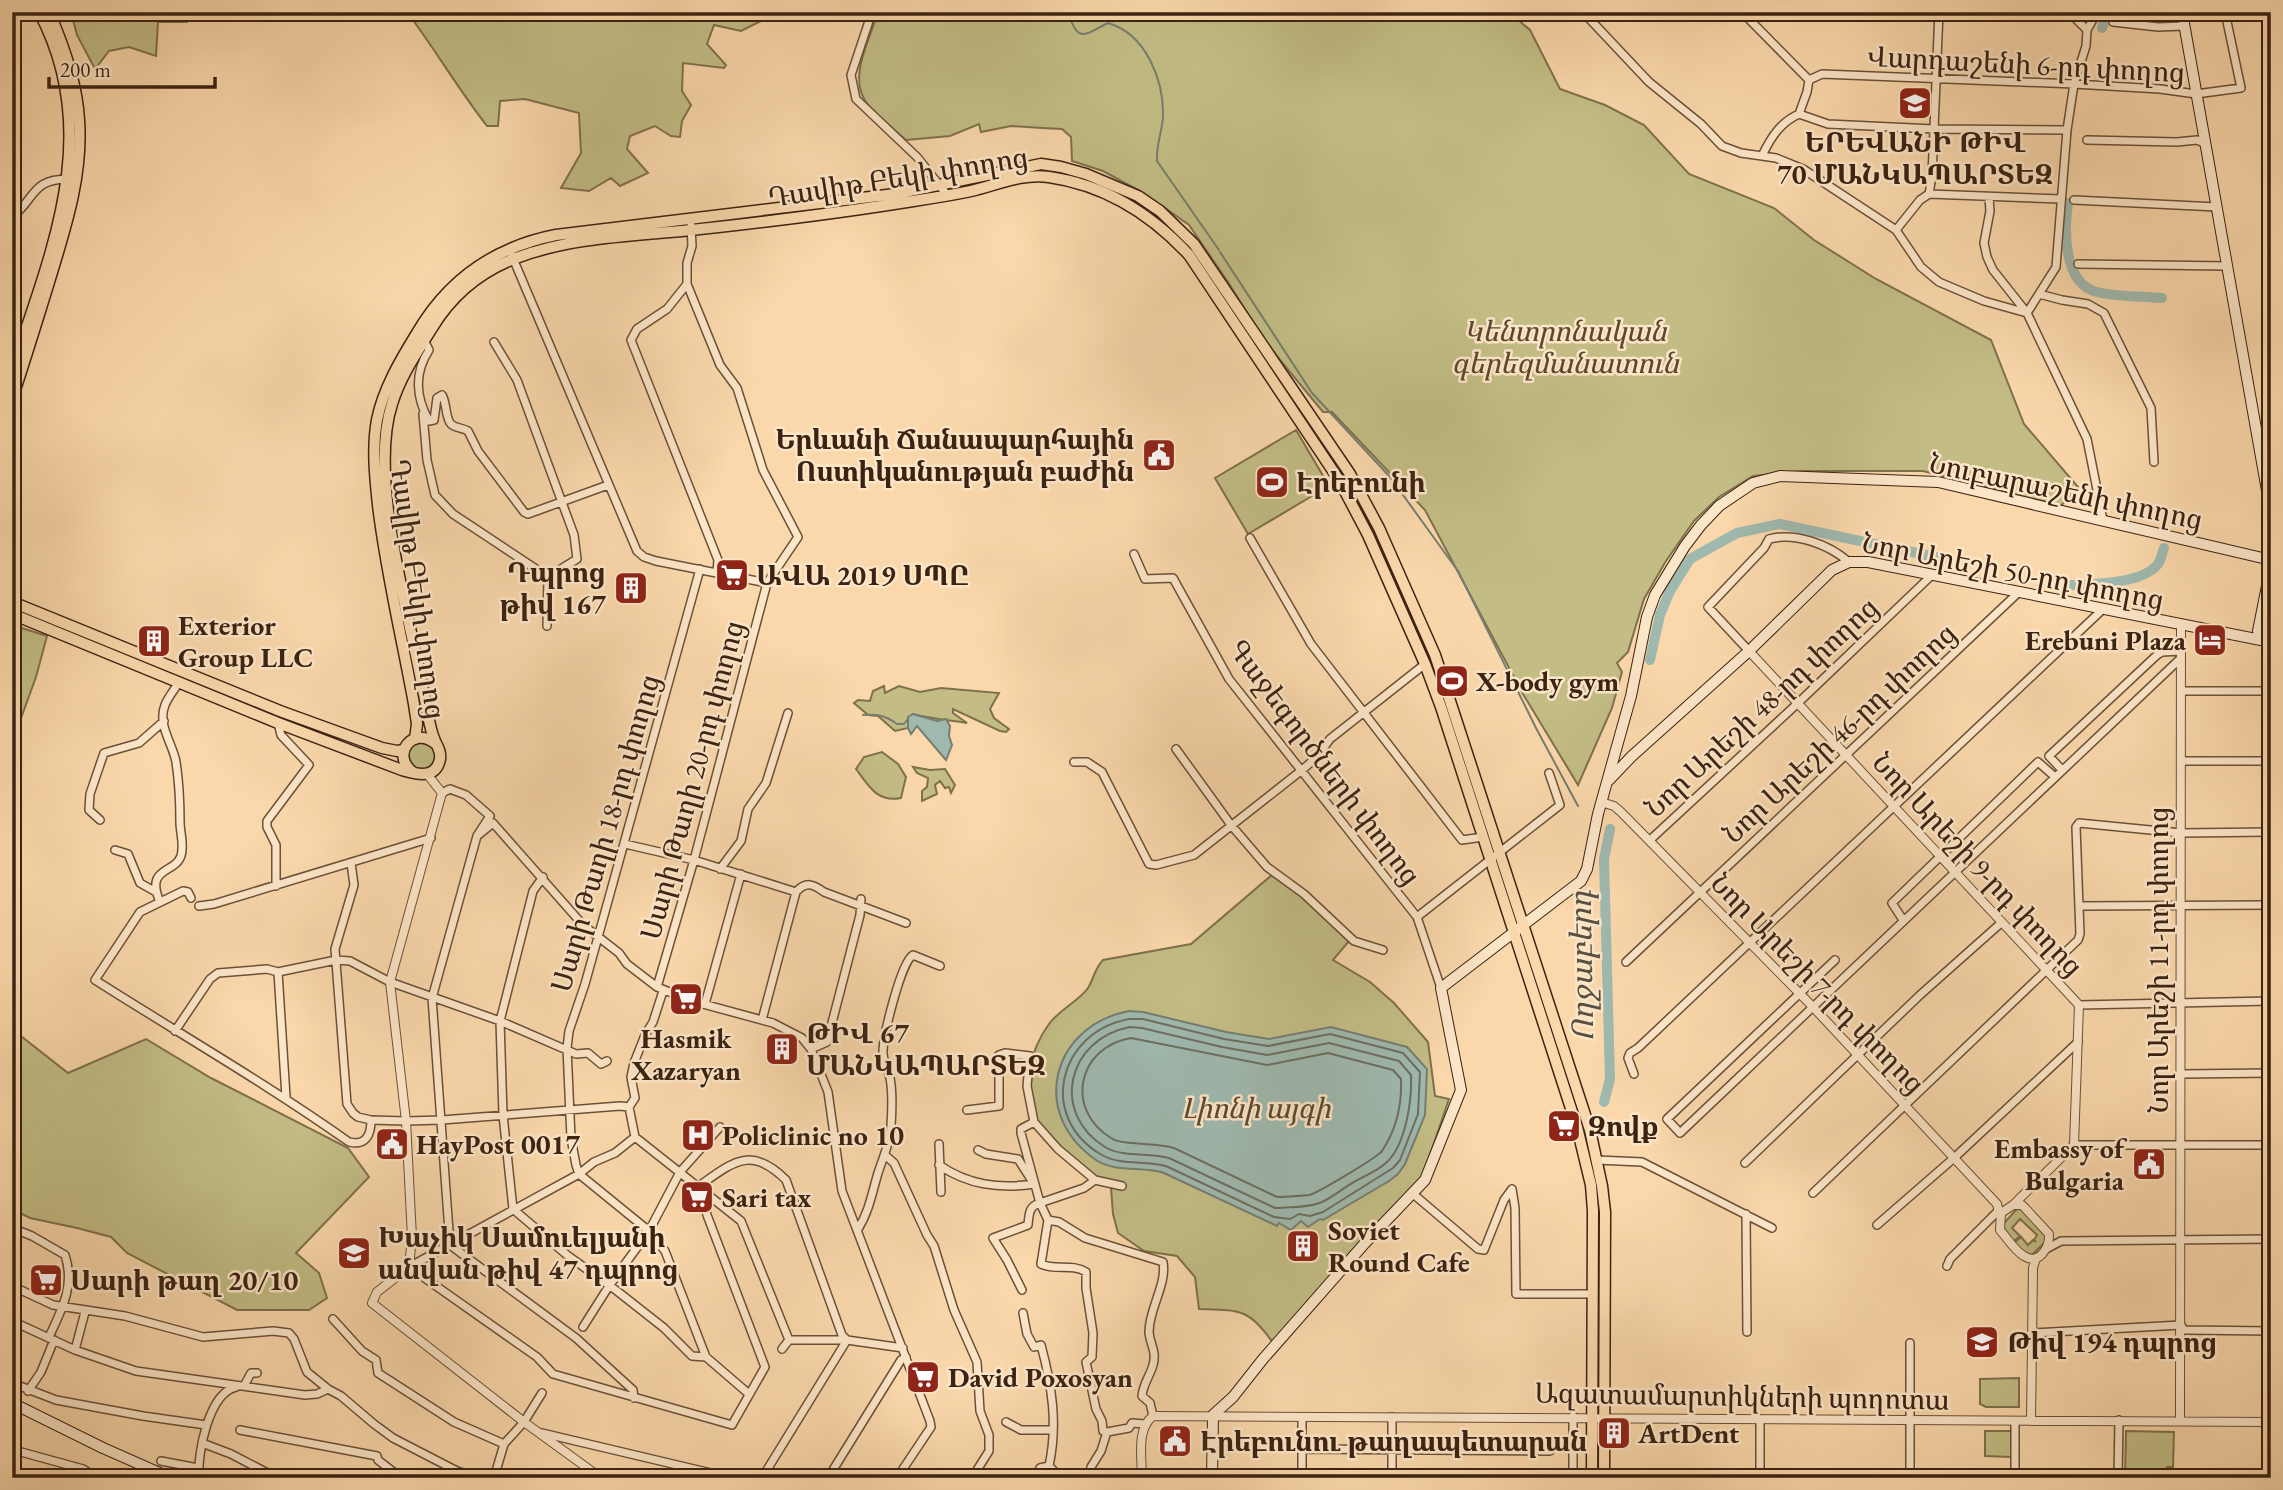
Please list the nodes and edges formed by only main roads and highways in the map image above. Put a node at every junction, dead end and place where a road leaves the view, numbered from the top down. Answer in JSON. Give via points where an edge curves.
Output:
{"nodes":[{"id":1,"x":38,"y":12,"type":"edge"},
{"id":2,"x":49,"y":12,"type":"edge"},
{"id":3,"x":2182,"y":12,"type":"edge"},
{"id":4,"x":71,"y":179,"type":"junction"},
{"id":5,"x":690,"y":225,"type":"junction"},
{"id":6,"x":512,"y":254,"type":"junction"},
{"id":7,"x":15,"y":373,"type":"edge"},
{"id":8,"x":12,"y":399,"type":"edge"},
{"id":9,"x":2271,"y":513,"type":"edge"},
{"id":10,"x":2271,"y":560,"type":"edge"},
{"id":11,"x":2271,"y":566,"type":"edge"},
{"id":12,"x":12,"y":602,"type":"edge"},
{"id":13,"x":12,"y":614,"type":"edge"},
{"id":14,"x":2258,"y":631,"type":"junction"},
{"id":15,"x":2243,"y":637,"type":"junction"},
{"id":16,"x":2270,"y":642,"type":"edge"},
{"id":17,"x":415,"y":739,"type":"junction"},
{"id":18,"x":1619,"y":742,"type":"junction"},
{"id":19,"x":436,"y":744,"type":"junction"},
{"id":20,"x":404,"y":750,"type":"junction"},
{"id":21,"x":1632,"y":756,"type":"junction"},
{"id":22,"x":422,"y":774,"type":"junction"},
{"id":23,"x":1607,"y":782,"type":"junction"},
{"id":24,"x":1524,"y":924,"type":"junction"},
{"id":25,"x":1513,"y":932,"type":"junction"},
{"id":26,"x":12,"y":1403,"type":"edge"},
{"id":27,"x":1598,"y":1417,"type":"junction"},
{"id":28,"x":171,"y":1478,"type":"edge"},
{"id":29,"x":1212,"y":1478,"type":"edge"},
{"id":30,"x":1592,"y":1478,"type":"edge"},
{"id":31,"x":1604,"y":1478,"type":"edge"}],
"edges":[{"from":1,"to":4,"type":"main road","via":[[66,84]]},
{"from":2,"to":4,"type":"main road","via":[[64,50],[79,119]]},
{"from":3,"to":9,"type":"main road"},
{"from":4,"to":7,"type":"main road"},
{"from":5,"to":6,"type":"main road","name":"Դավիթ Բեկի փողոց"},
{"from":5,"to":24,"type":"main road","name":"Դավիթ Բեկի փողոց","via":[[940,186],[1035,164],[1110,182],[1160,211],[1194,244],[1350,474],[1379,528],[1435,655]]},
{"from":5,"to":25,"type":"main road","name":"Դավիթ Բեկի փողոց","via":[[948,195],[1022,177],[1047,177],[1106,194],[1146,214],[1189,255],[1339,480],[1368,535],[1425,663]]},
{"from":6,"to":17,"type":"main road","name":"Դավիթ Բեկի փողոց","via":[[467,272],[444,294],[391,382],[377,418],[374,455],[379,510],[414,704]]},
{"from":6,"to":19,"type":"main road","name":"Դավիթ Բեկի փողոց","via":[[471,282],[447,306],[424,340],[392,403],[385,444],[399,572]]},
{"from":7,"to":8,"type":"main road"},
{"from":10,"to":18,"type":"main road","name":"Նուբարաշենի փողոց","via":[[1938,482],[1780,476],[1753,483],[1701,525],[1655,594]]},
{"from":11,"to":14,"type":"main road"},
{"from":12,"to":20,"type":"main road","name":"Դավիթ Բեկի փողոց","via":[[280,711],[382,748]]},
{"from":13,"to":22,"type":"main road","via":[[278,723]]},
{"from":14,"to":15,"type":"main road"},
{"from":14,"to":16,"type":"main road"},
{"from":15,"to":16,"type":"main road","name":"Նոր Արեշի 50-րդ փողոց"},
{"from":15,"to":21,"type":"main road","name":"Նոր Արեշի 50-րդ փողոց","via":[[1868,562],[1849,562],[1832,570]]},
{"from":17,"to":19,"type":"main road","name":"Դավիթ Բեկի փողոց","via":[[424,737]]},
{"from":17,"to":20,"type":"main road","name":"Դավիթ Բեկի փողոց"},
{"from":18,"to":21,"type":"main road"},
{"from":18,"to":23,"type":"main road","name":"Նուբարաշենի փողոց"},
{"from":19,"to":22,"type":"main road","name":"Դավիթ Բեկի փողոց","via":[[440,761]]},
{"from":20,"to":22,"type":"main road","name":"Դավիթ Բեկի փողոց","via":[[405,765]]},
{"from":21,"to":23,"type":"main road","name":"Նոր Արեշի 50-րդ փողոց"},
{"from":23,"to":24,"type":"main road","name":"Նուբարաշենի փողոց","via":[[1581,881]]},
{"from":24,"to":25,"type":"main road","name":"Նուբարաշենի փողոց"},
{"from":24,"to":27,"type":"main road","name":"Դավիթ Բեկի փողոց","via":[[1598,1160],[1605,1212]]},
{"from":25,"to":27,"type":"main road","name":"Դավիթ Բեկի փողոց","via":[[1586,1160],[1593,1212]]},
{"from":25,"to":29,"type":"main road","name":"Նուբարաշենի փողոց","via":[[1441,988],[1461,1090],[1425,1180],[1216,1412]]},
{"from":26,"to":28,"type":"main road"},
{"from":27,"to":30,"type":"main road"},
{"from":27,"to":31,"type":"main road"}]}
